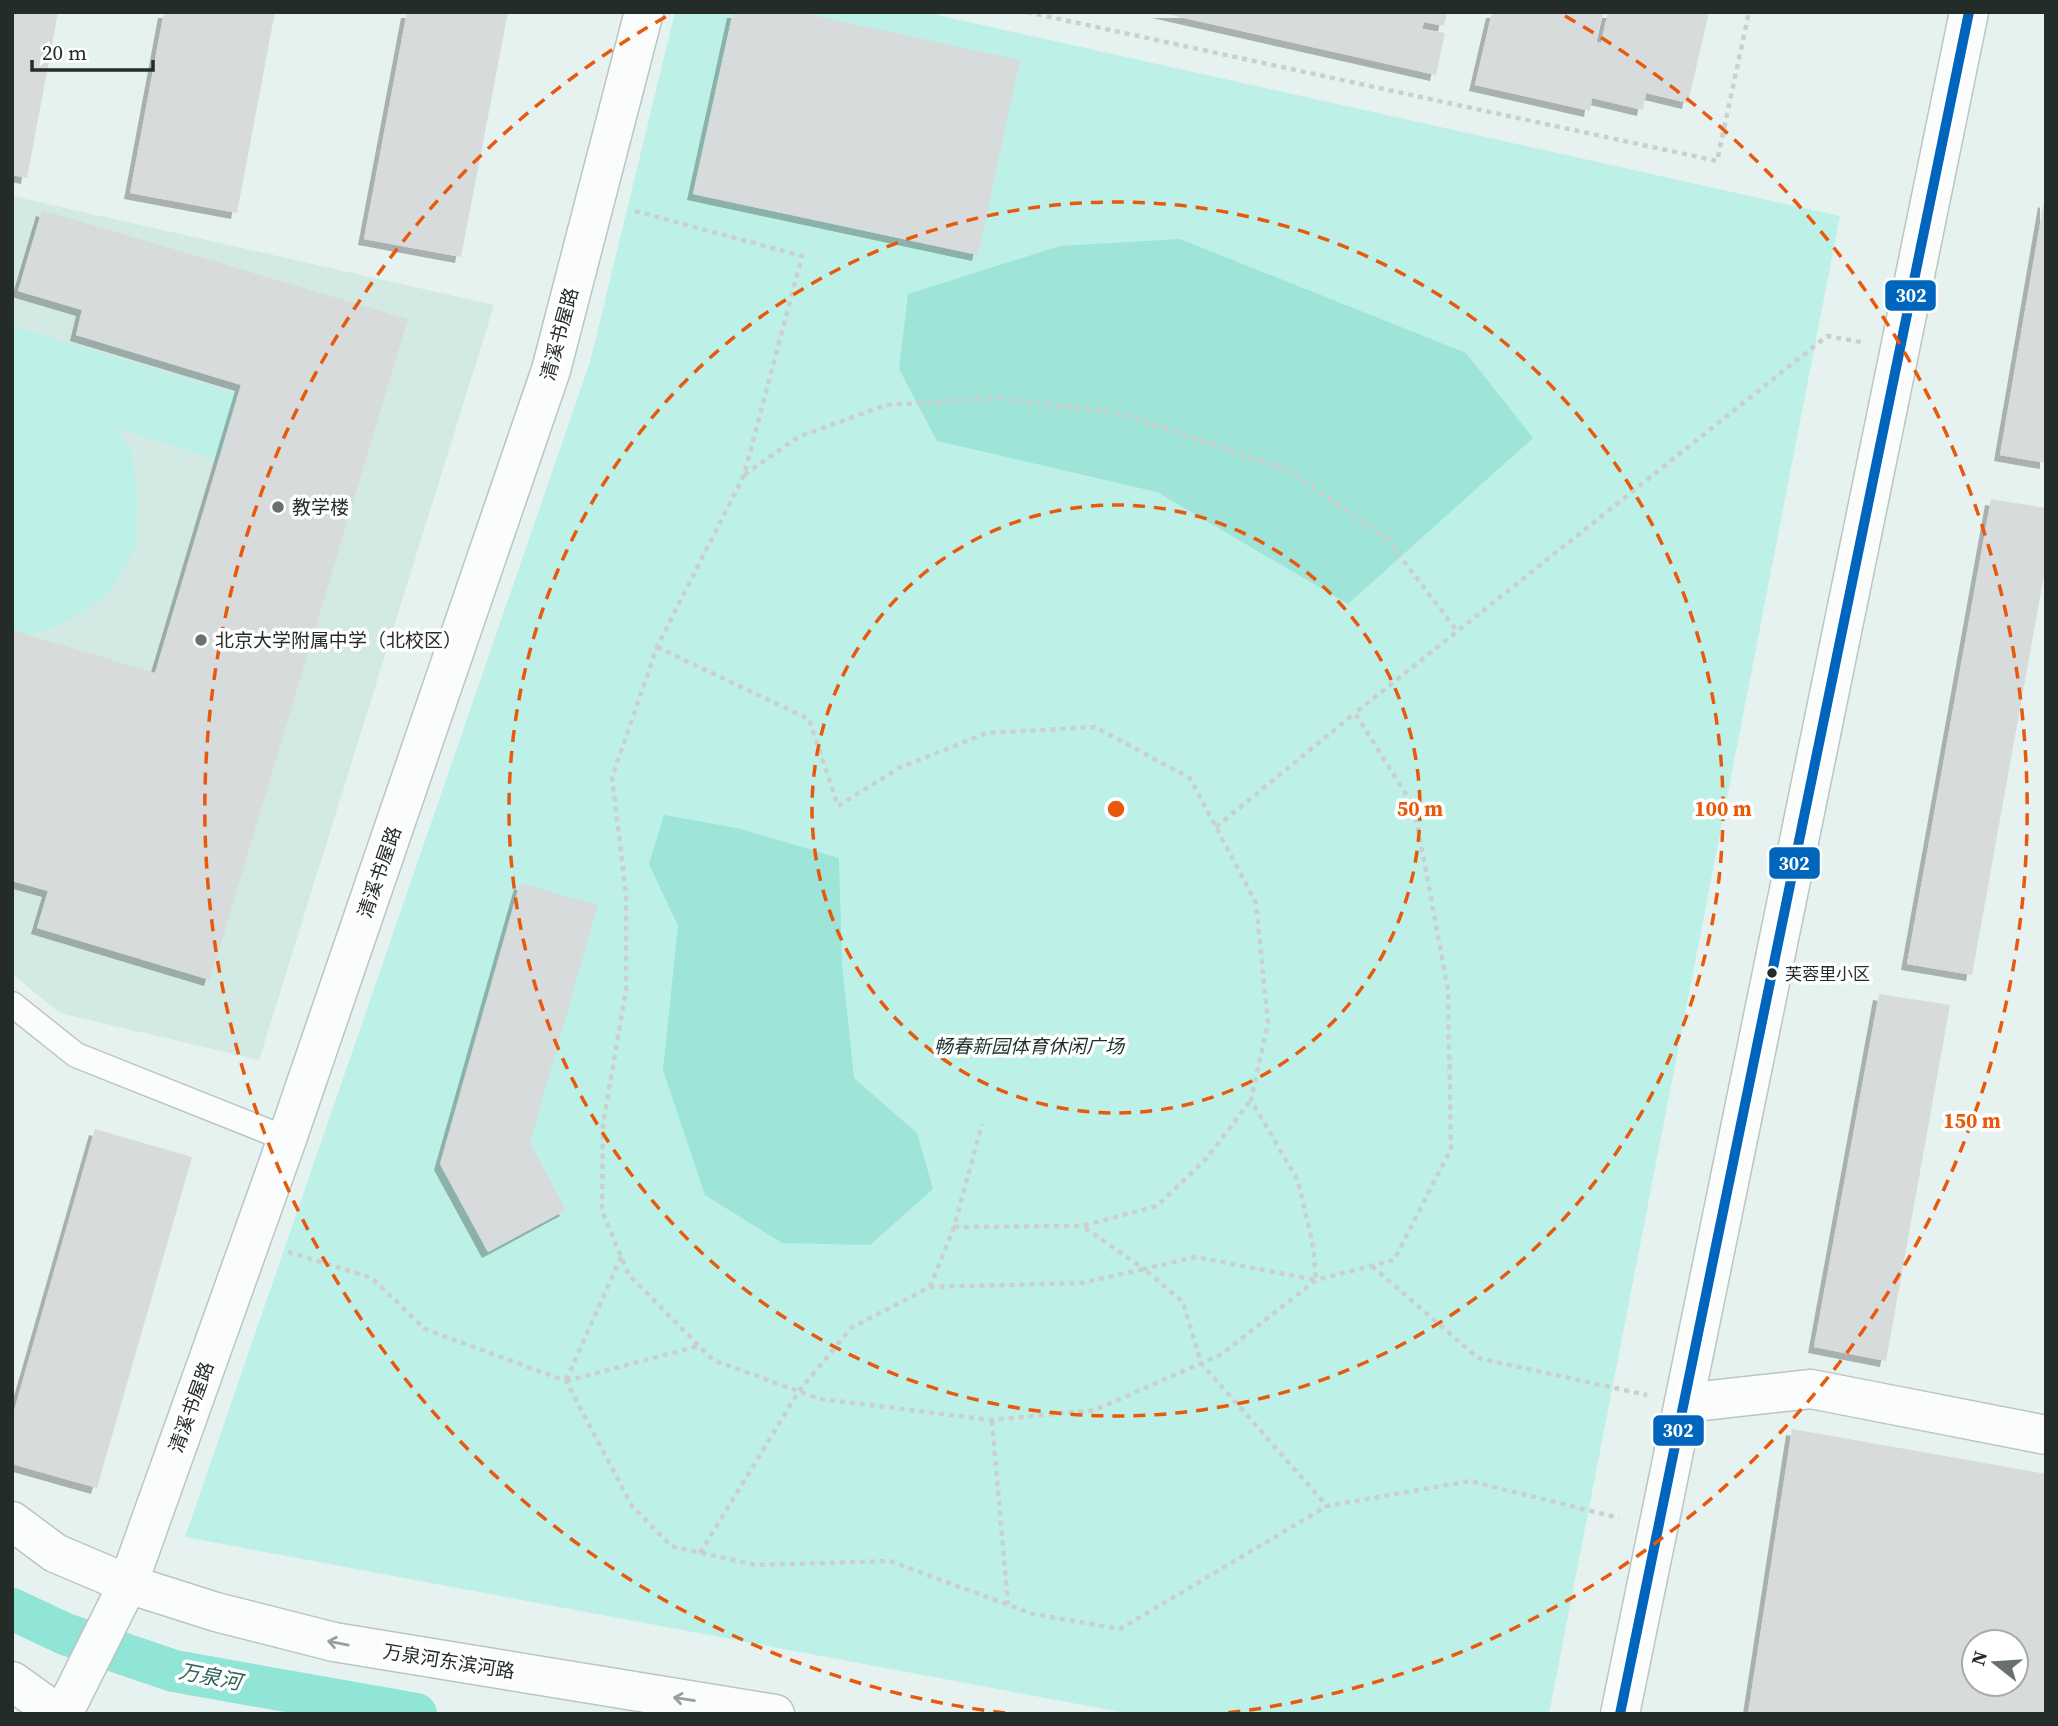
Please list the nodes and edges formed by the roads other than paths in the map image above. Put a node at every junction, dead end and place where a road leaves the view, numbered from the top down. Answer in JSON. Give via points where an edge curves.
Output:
{"nodes":[{"id":1,"x":644,"y":12,"type":"edge"},
{"id":2,"x":1969,"y":12,"type":"edge"},
{"id":3,"x":12,"y":1004,"type":"edge"},
{"id":4,"x":287,"y":1139,"type":"junction"},
{"id":5,"x":1684,"y":1403,"type":"junction"},
{"id":6,"x":2046,"y":1434,"type":"edge"},
{"id":7,"x":12,"y":1521,"type":"edge"},
{"id":8,"x":128,"y":1584,"type":"junction"},
{"id":9,"x":12,"y":1681,"type":"edge"},
{"id":10,"x":60,"y":1714,"type":"edge"},
{"id":11,"x":775,"y":1714,"type":"edge"},
{"id":12,"x":1620,"y":1714,"type":"edge"}],
"edges":[{"from":1,"to":4,"type":"street","name":"清溪书屋路","via":[[551,370]]},
{"from":2,"to":5,"type":"street"},
{"from":3,"to":4,"type":"lane","via":[[76,1055]]},
{"from":4,"to":8,"type":"street","name":"清溪书屋路"},
{"from":5,"to":6,"type":"street","via":[[1811,1389]]},
{"from":5,"to":12,"type":"street"},
{"from":7,"to":8,"type":"street","name":"万泉河东滨河路","via":[[55,1553]]},
{"from":8,"to":10,"type":"street","name":"清溪书屋路"},
{"from":11,"to":8,"type":"street","name":"万泉河东滨河路","one_way":true,"via":[[334,1642]]},
{"from":9,"to":10,"type":"street"}]}
